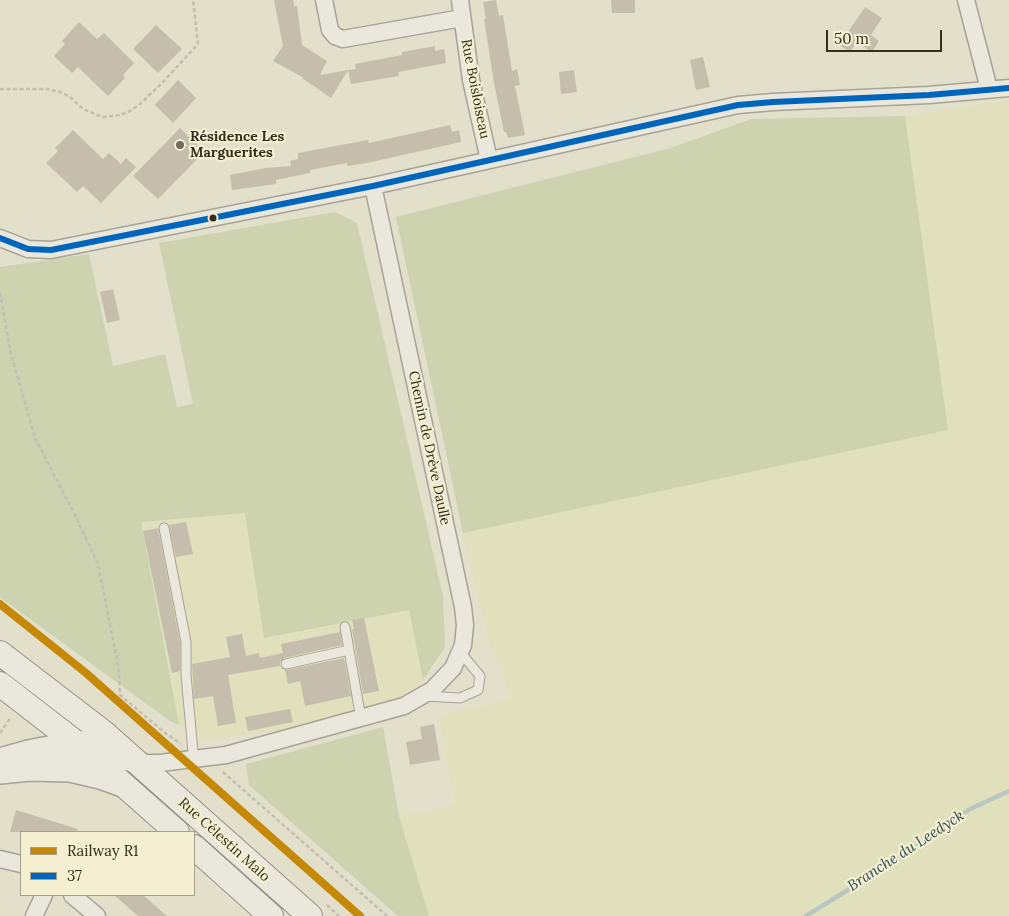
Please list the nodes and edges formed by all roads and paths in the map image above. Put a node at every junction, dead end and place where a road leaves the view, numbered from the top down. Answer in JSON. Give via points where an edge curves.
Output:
{"nodes":[{"id":1,"x":193,"y":0,"type":"edge"},
{"id":2,"x":324,"y":0,"type":"edge"},
{"id":3,"x":460,"y":0,"type":"edge"},
{"id":4,"x":966,"y":0,"type":"edge"},
{"id":5,"x":462,"y":18,"type":"junction"},
{"id":6,"x":1009,"y":88,"type":"edge"},
{"id":7,"x":0,"y":89,"type":"edge"},
{"id":8,"x":989,"y":89,"type":"junction"},
{"id":9,"x":489,"y":160,"type":"junction"},
{"id":10,"x":373,"y":186,"type":"junction"},
{"id":11,"x":0,"y":238,"type":"edge"},
{"id":12,"x":0,"y":293,"type":"edge"},
{"id":13,"x":164,"y":528,"type":"dead end"},
{"id":14,"x":345,"y":627,"type":"dead end"},
{"id":15,"x":349,"y":650,"type":"junction"},
{"id":16,"x":0,"y":653,"type":"edge"},
{"id":17,"x":461,"y":653,"type":"junction"},
{"id":18,"x":286,"y":664,"type":"dead end"},
{"id":19,"x":0,"y":684,"type":"edge"},
{"id":20,"x":424,"y":696,"type":"junction"},
{"id":21,"x":362,"y":719,"type":"junction"},
{"id":22,"x":118,"y":746,"type":"junction"},
{"id":23,"x":250,"y":747,"type":"junction"},
{"id":24,"x":83,"y":750,"type":"junction"},
{"id":25,"x":193,"y":752,"type":"junction"},
{"id":26,"x":208,"y":759,"type":"junction"},
{"id":27,"x":0,"y":760,"type":"edge"},
{"id":28,"x":138,"y":763,"type":"junction"},
{"id":29,"x":0,"y":773,"type":"edge"},
{"id":30,"x":128,"y":789,"type":"junction"},
{"id":31,"x":176,"y":831,"type":"edge"},
{"id":32,"x":195,"y":848,"type":"edge"},
{"id":33,"x":0,"y":859,"type":"edge"},
{"id":34,"x":20,"y":864,"type":"edge"},
{"id":35,"x":44,"y":896,"type":"edge"},
{"id":36,"x":73,"y":896,"type":"edge"},
{"id":37,"x":34,"y":916,"type":"edge"},
{"id":38,"x":97,"y":916,"type":"edge"},
{"id":39,"x":271,"y":916,"type":"edge"},
{"id":40,"x":310,"y":916,"type":"edge"},
{"id":41,"x":387,"y":916,"type":"edge"}],
"edges":[{"from":1,"to":7,"type":"path","via":[[198,44],[140,104],[120,115],[102,117],[83,109],[70,97],[47,89]]},
{"from":2,"to":5,"type":"street","via":[[330,30],[345,40]]},
{"from":3,"to":5,"type":"street","name":"Rue Boisloiseau"},
{"from":4,"to":8,"type":"street"},
{"from":5,"to":9,"type":"street","name":"Rue Boisloiseau","via":[[471,80]]},
{"from":6,"to":8,"type":"street"},
{"from":8,"to":9,"type":"street","via":[[923,96],[745,104]]},
{"from":9,"to":10,"type":"street"},
{"from":10,"to":11,"type":"street","via":[[51,250],[28,249]]},
{"from":10,"to":17,"type":"street","name":"Chemin de Drève Daulle","via":[[463,607],[465,625]]},
{"from":12,"to":25,"type":"path","via":[[11,354],[35,438],[98,564],[119,670],[120,695]]},
{"from":13,"to":25,"type":"lane","via":[[186,642]]},
{"from":14,"to":15,"type":"lane"},
{"from":15,"to":18,"type":"lane"},
{"from":15,"to":21,"type":"lane"},
{"from":16,"to":22,"type":"main road"},
{"from":17,"to":20,"type":"street","name":"Chemin de Drève Daulle","via":[[446,676]]},
{"from":17,"to":20,"type":"lane","via":[[480,676],[478,690],[460,698]]},
{"from":19,"to":24,"type":"main road"},
{"from":20,"to":21,"type":"street","name":"Rue Célestin Malo"},
{"from":21,"to":23,"type":"street","name":"Rue Célestin Malo"},
{"from":22,"to":24,"type":"street","name":"Rue Célestin Malo","via":[[92,742]]},
{"from":22,"to":25,"type":"street","name":"Rue Célestin Malo","via":[[152,753]]},
{"from":22,"to":28,"type":"main road","name":"Rue Célestin Malo"},
{"from":23,"to":25,"type":"street","name":"Rue Célestin Malo"},
{"from":23,"to":26,"type":"street","name":"Rue Célestin Malo"},
{"from":24,"to":27,"type":"street","name":"Rue Célestin Malo","via":[[28,751]]},
{"from":24,"to":28,"type":"street","name":"Rue Célestin Malo"},
{"from":24,"to":29,"type":"street","name":"Rue Célestin Malo"},
{"from":24,"to":30,"type":"main road","name":"Rue Célestin Malo"},
{"from":26,"to":28,"type":"street","name":"Rue Célestin Malo"},
{"from":26,"to":41,"type":"path"},
{"from":28,"to":40,"type":"main road","name":"Rue Célestin Malo"},
{"from":29,"to":30,"type":"street","name":"Rue Célestin Malo","via":[[79,772]]},
{"from":30,"to":31,"type":"main road","name":"Rue Célestin Malo"},
{"from":32,"to":39,"type":"main road","name":"Rue Célestin Malo"},
{"from":33,"to":34,"type":"street"},
{"from":35,"to":37,"type":"street"},
{"from":36,"to":38,"type":"street"}]}
